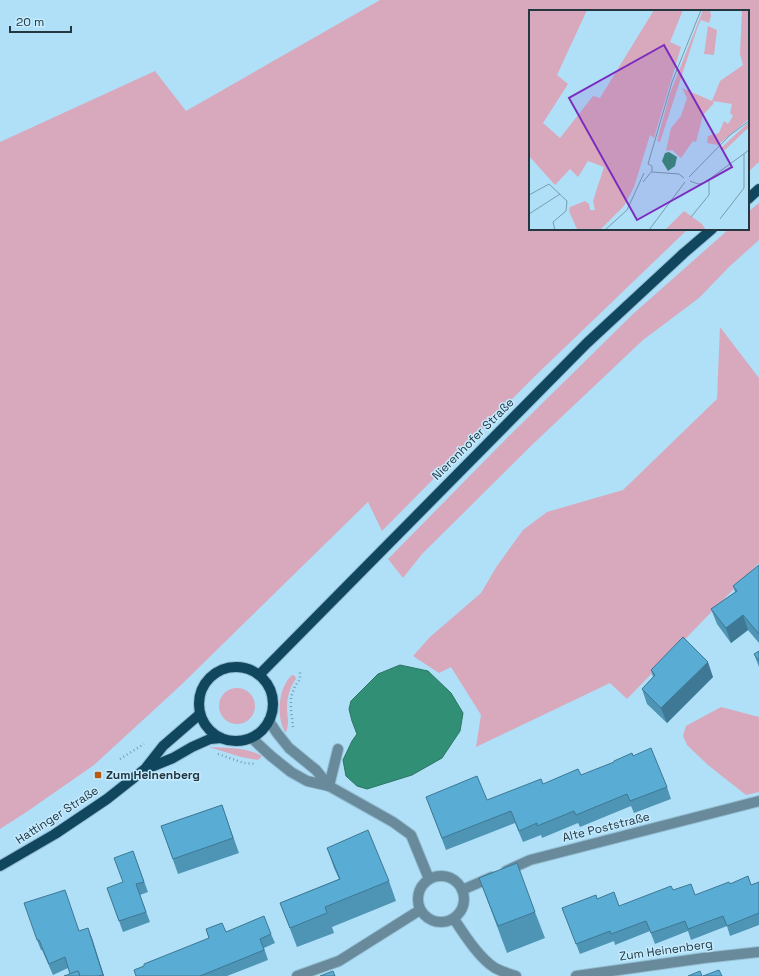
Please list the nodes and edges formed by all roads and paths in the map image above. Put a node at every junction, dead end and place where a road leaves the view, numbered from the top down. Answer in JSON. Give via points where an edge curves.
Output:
{"nodes":[{"id":1,"x":759,"y":190,"type":"edge"},
{"id":2,"x":749,"y":198,"type":"edge"},
{"id":3,"x":711,"y":230,"type":"edge"},
{"id":4,"x":259,"y":675,"type":"junction"},
{"id":5,"x":200,"y":714,"type":"junction"},
{"id":6,"x":269,"y":721,"type":"junction"},
{"id":7,"x":221,"y":738,"type":"junction"},
{"id":8,"x":252,"y":738,"type":"junction"},
{"id":9,"x":338,"y":749,"type":"dead end"},
{"id":10,"x":145,"y":769,"type":"junction"},
{"id":11,"x":329,"y":786,"type":"junction"},
{"id":12,"x":759,"y":801,"type":"edge"},
{"id":13,"x":0,"y":866,"type":"edge"},
{"id":14,"x":429,"y":879,"type":"junction"},
{"id":15,"x":462,"y":890,"type":"junction"},
{"id":16,"x":420,"y":910,"type":"junction"},
{"id":17,"x":454,"y":919,"type":"junction"},
{"id":18,"x":759,"y":952,"type":"edge"},
{"id":19,"x":297,"y":976,"type":"edge"},
{"id":20,"x":516,"y":976,"type":"edge"},
{"id":21,"x":577,"y":976,"type":"edge"}],
"edges":[{"from":1,"to":2,"type":"main road"},
{"from":3,"to":4,"type":"main road","name":"Nierenhofer Straße","via":[[587,343]]},
{"from":4,"to":5,"type":"main road","via":[[248,669],[235,667],[214,674],[201,692]]},
{"from":4,"to":6,"type":"main road","via":[[272,694],[273,708]]},
{"from":5,"to":7,"type":"main road","via":[[209,730]]},
{"from":5,"to":10,"type":"main road","name":"Hattinger Straße","via":[[162,746]]},
{"from":6,"to":8,"type":"main road","via":[[263,730]]},
{"from":6,"to":11,"type":"street","via":[[289,748],[316,770]]},
{"from":7,"to":8,"type":"main road","via":[[228,741]]},
{"from":7,"to":10,"type":"main road","name":"Hattinger Straße","via":[[210,739]]},
{"from":8,"to":11,"type":"street","via":[[291,772],[307,781]]},
{"from":9,"to":11,"type":"street"},
{"from":10,"to":13,"type":"main road","name":"Hattinger Straße","via":[[107,799],[55,834]]},
{"from":11,"to":14,"type":"street","via":[[411,835]]},
{"from":12,"to":15,"type":"street","name":"Alte Poststraße","via":[[530,860]]},
{"from":14,"to":15,"type":"street","via":[[445,876],[458,883]]},
{"from":14,"to":16,"type":"street","via":[[420,889]]},
{"from":15,"to":17,"type":"street","via":[[464,903],[459,915]]},
{"from":16,"to":17,"type":"street","via":[[432,921],[439,923]]},
{"from":16,"to":19,"type":"street","via":[[339,961]]},
{"from":17,"to":20,"type":"street","via":[[483,958],[494,967]]},
{"from":18,"to":21,"type":"street","name":"Zum Heinenberg"}]}
